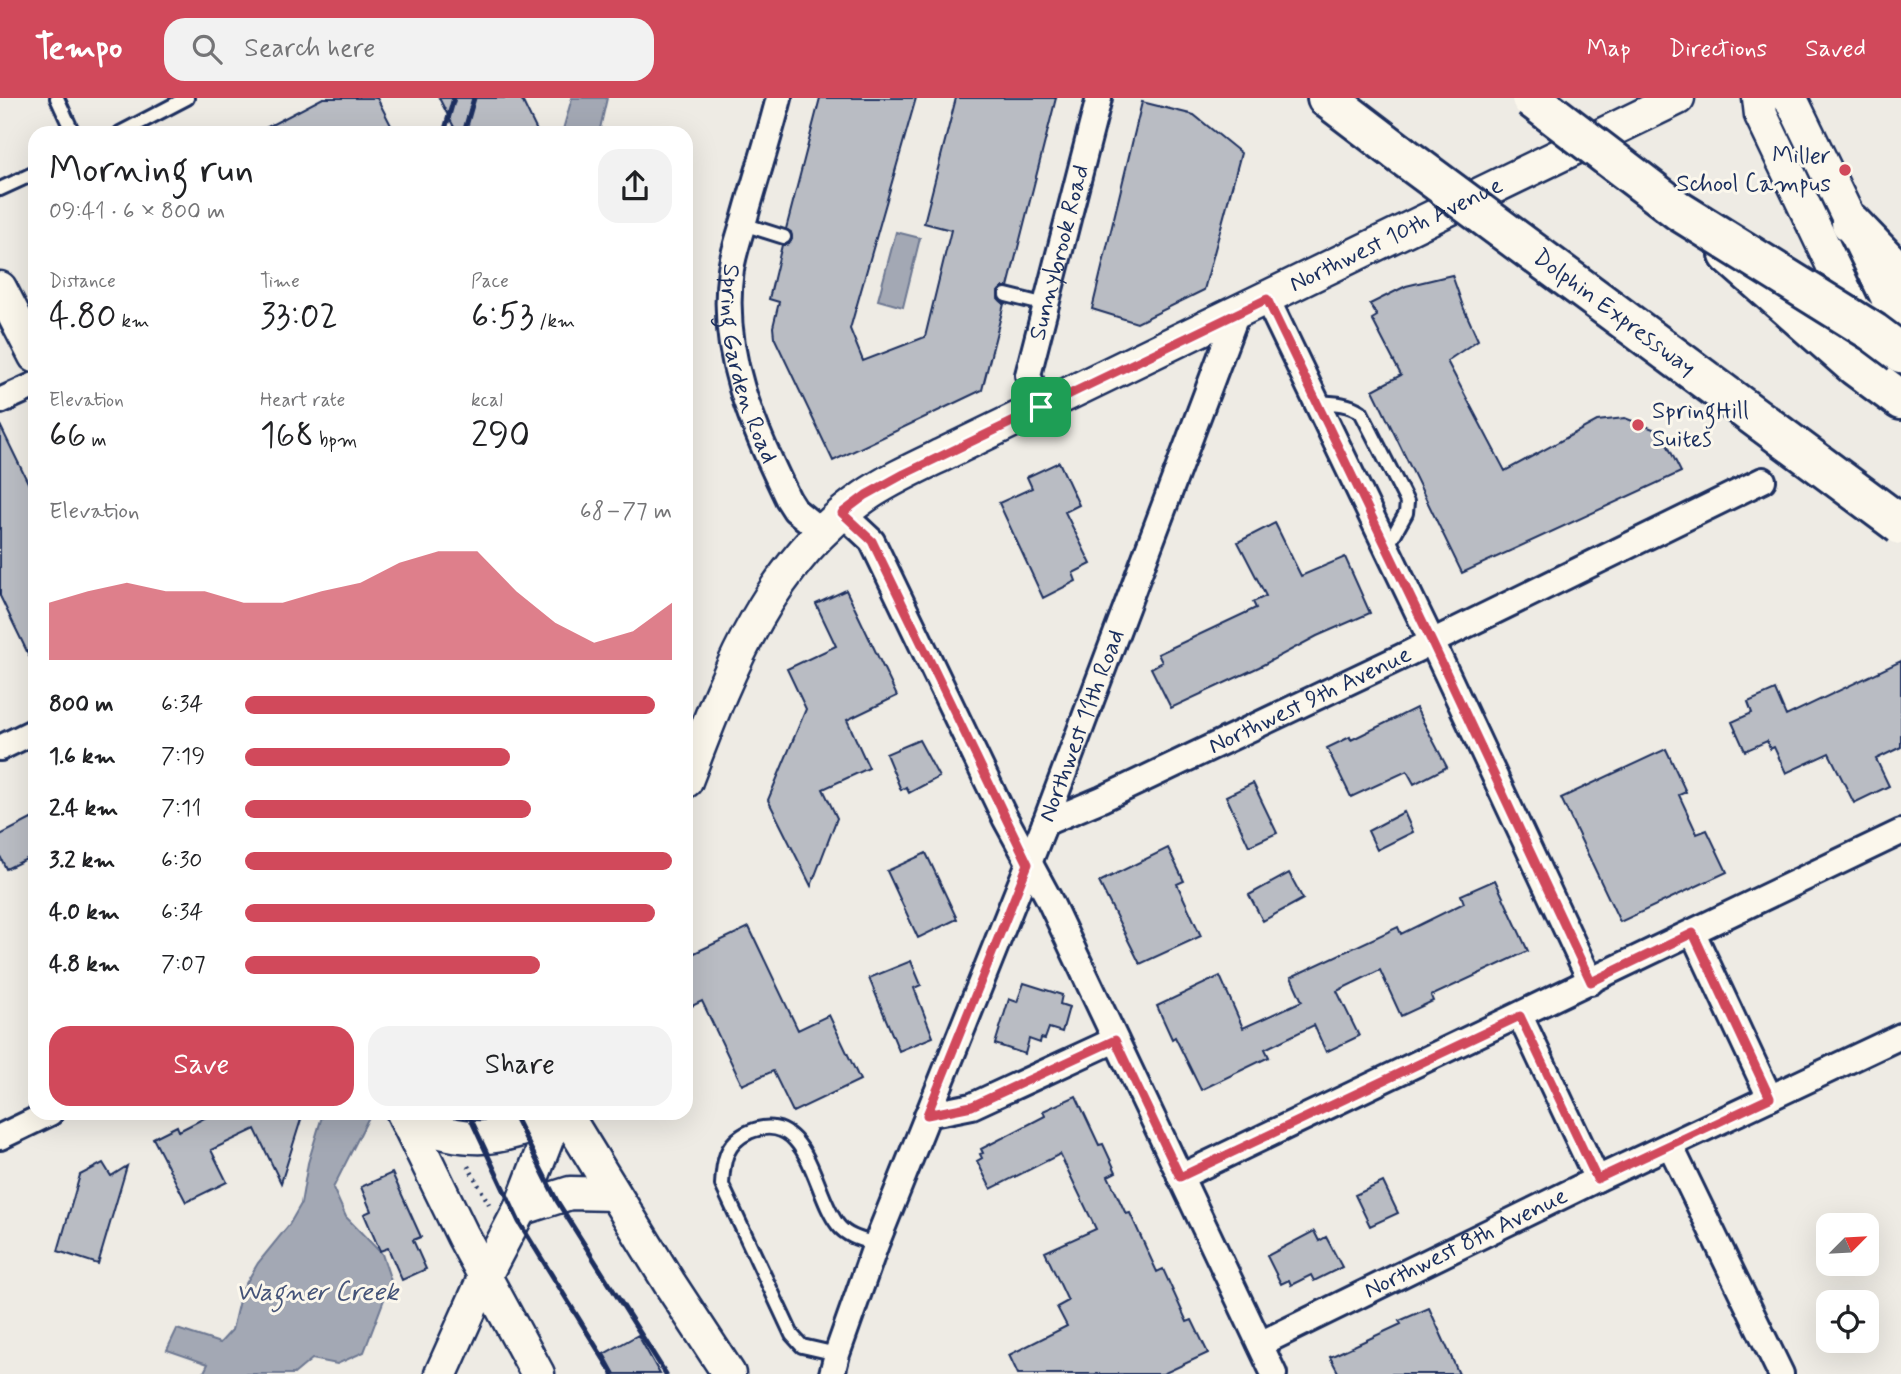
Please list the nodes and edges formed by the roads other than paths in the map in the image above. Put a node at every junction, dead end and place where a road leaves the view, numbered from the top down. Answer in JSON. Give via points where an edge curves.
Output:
{"nodes":[{"id":1,"x":57,"y":98,"type":"edge"},
{"id":2,"x":187,"y":98,"type":"edge"},
{"id":3,"x":779,"y":98,"type":"edge"},
{"id":4,"x":1099,"y":98,"type":"edge"},
{"id":5,"x":1327,"y":98,"type":"edge"},
{"id":6,"x":1531,"y":98,"type":"edge"},
{"id":7,"x":1678,"y":98,"type":"edge"},
{"id":8,"x":1759,"y":98,"type":"edge"},
{"id":9,"x":1789,"y":98,"type":"edge"},
{"id":10,"x":70,"y":126,"type":"edge"},
{"id":11,"x":133,"y":126,"type":"edge"},
{"id":12,"x":28,"y":176,"type":"edge"},
{"id":13,"x":0,"y":189,"type":"edge"},
{"id":14,"x":1679,"y":211,"type":"junction"},
{"id":15,"x":1851,"y":223,"type":"junction"},
{"id":16,"x":743,"y":225,"type":"junction"},
{"id":17,"x":784,"y":237,"type":"dead end"},
{"id":18,"x":1901,"y":275,"type":"edge"},
{"id":19,"x":0,"y":288,"type":"edge"},
{"id":20,"x":1006,"y":295,"type":"dead end"},
{"id":21,"x":1267,"y":299,"type":"junction"},
{"id":22,"x":1046,"y":305,"type":"junction"},
{"id":23,"x":1237,"y":313,"type":"junction"},
{"id":24,"x":28,"y":342,"type":"edge"},
{"id":25,"x":1900,"y":350,"type":"edge"},
{"id":26,"x":28,"y":388,"type":"edge"},
{"id":27,"x":1901,"y":400,"type":"edge"},
{"id":28,"x":0,"y":401,"type":"edge"},
{"id":29,"x":1316,"y":402,"type":"junction"},
{"id":30,"x":1041,"y":407,"type":"junction"},
{"id":31,"x":1763,"y":480,"type":"dead end"},
{"id":32,"x":832,"y":522,"type":"junction"},
{"id":33,"x":1901,"y":525,"type":"edge"},
{"id":34,"x":1387,"y":547,"type":"junction"},
{"id":35,"x":1432,"y":642,"type":"junction"},
{"id":36,"x":28,"y":734,"type":"edge"},
{"id":37,"x":0,"y":748,"type":"edge"},
{"id":38,"x":693,"y":763,"type":"edge"},
{"id":39,"x":1045,"y":823,"type":"junction"},
{"id":40,"x":1901,"y":832,"type":"edge"},
{"id":41,"x":1028,"y":864,"type":"junction"},
{"id":42,"x":1693,"y":933,"type":"junction"},
{"id":43,"x":1591,"y":982,"type":"junction"},
{"id":44,"x":1520,"y":1016,"type":"junction"},
{"id":45,"x":1901,"y":1036,"type":"edge"},
{"id":46,"x":1115,"y":1040,"type":"junction"},
{"id":47,"x":1770,"y":1098,"type":"junction"},
{"id":48,"x":927,"y":1115,"type":"junction"},
{"id":49,"x":35,"y":1120,"type":"edge"},
{"id":50,"x":407,"y":1120,"type":"edge"},
{"id":51,"x":412,"y":1120,"type":"edge"},
{"id":52,"x":545,"y":1120,"type":"edge"},
{"id":53,"x":556,"y":1120,"type":"edge"},
{"id":54,"x":563,"y":1120,"type":"edge"},
{"id":55,"x":0,"y":1137,"type":"edge"},
{"id":56,"x":1670,"y":1146,"type":"junction"},
{"id":57,"x":1180,"y":1177,"type":"junction"},
{"id":58,"x":1597,"y":1179,"type":"junction"},
{"id":59,"x":614,"y":1194,"type":"junction"},
{"id":60,"x":506,"y":1208,"type":"junction"},
{"id":61,"x":876,"y":1244,"type":"junction"},
{"id":62,"x":485,"y":1276,"type":"junction"},
{"id":63,"x":835,"y":1364,"type":"edge"},
{"id":64,"x":1265,"y":1365,"type":"edge"},
{"id":65,"x":440,"y":1374,"type":"edge"},
{"id":66,"x":538,"y":1374,"type":"edge"},
{"id":67,"x":729,"y":1374,"type":"edge"},
{"id":68,"x":1781,"y":1374,"type":"edge"}],
"edges":[{"from":1,"to":10,"type":"lane"},
{"from":2,"to":11,"type":"lane"},
{"from":3,"to":16,"type":"street","name":"Spring Garden Road"},
{"from":4,"to":22,"type":"street","name":"Sunnybrook Road"},
{"from":5,"to":33,"type":"highway","name":"Dolphin Expressway","bridge":true},
{"from":6,"to":14,"type":"highway","bridge":true},
{"from":7,"to":21,"type":"street","name":"Northwest 10th Avenue"},
{"from":8,"to":25,"type":"street","via":[[1761,115],[1854,310]]},
{"from":9,"to":15,"type":"street"},
{"from":12,"to":13,"type":"lane"},
{"from":14,"to":25,"type":"highway","bridge":true},
{"from":14,"to":27,"type":"highway","bridge":true,"via":[[1855,366]]},
{"from":15,"to":18,"type":"highway"},
{"from":15,"to":25,"type":"street","via":[[1887,297]]},
{"from":16,"to":17,"type":"lane"},
{"from":16,"to":32,"type":"street","name":"Spring Garden Road","via":[[731,267],[728,303],[739,384],[758,437],[795,510]]},
{"from":19,"to":24,"type":"street"},
{"from":20,"to":22,"type":"lane"},
{"from":21,"to":23,"type":"street","name":"Northwest 10th Avenue"},
{"from":21,"to":29,"type":"street"},
{"from":22,"to":30,"type":"street","name":"Sunnybrook Road","via":[[1028,375]]},
{"from":23,"to":30,"type":"street","name":"Northwest 10th Avenue"},
{"from":23,"to":39,"type":"street","name":"Northwest 11th Road"},
{"from":26,"to":28,"type":"street"},
{"from":29,"to":34,"type":"street"},
{"from":29,"to":34,"type":"lane","via":[[1339,403],[1361,412],[1407,502],[1406,513]]},
{"from":30,"to":32,"type":"street","name":"Northwest 10th Avenue","via":[[904,474],[866,495]]},
{"from":31,"to":35,"type":"street","name":"Northwest 9th Avenue"},
{"from":32,"to":38,"type":"street","name":"Northwest 10th Avenue","via":[[773,590],[744,641]]},
{"from":32,"to":41,"type":"street","name":"Spring Garden Road","via":[[872,541]]},
{"from":34,"to":35,"type":"street"},
{"from":35,"to":39,"type":"street","name":"Northwest 9th Avenue"},
{"from":35,"to":43,"type":"street"},
{"from":36,"to":37,"type":"street"},
{"from":39,"to":41,"type":"street","name":"Northwest 11th Road"},
{"from":40,"to":42,"type":"street"},
{"from":41,"to":46,"type":"street","name":"Spring Garden Road"},
{"from":41,"to":48,"type":"street","name":"Northwest 11th Road"},
{"from":42,"to":43,"type":"street"},
{"from":42,"to":47,"type":"street"},
{"from":43,"to":44,"type":"street"},
{"from":44,"to":57,"type":"street"},
{"from":44,"to":58,"type":"street"},
{"from":45,"to":47,"type":"street","name":"Northwest 8th Avenue"},
{"from":46,"to":48,"type":"street","via":[[972,1106]]},
{"from":46,"to":57,"type":"street","name":"Spring Garden Road"},
{"from":47,"to":56,"type":"street","name":"Northwest 8th Avenue"},
{"from":48,"to":61,"type":"street","name":"Northwest 11th Road"},
{"from":49,"to":55,"type":"street"},
{"from":50,"to":62,"type":"street"},
{"from":51,"to":52,"type":"street","via":[[442,1134],[486,1138],[515,1133]]},
{"from":53,"to":60,"type":"street"},
{"from":54,"to":59,"type":"street"},
{"from":56,"to":58,"type":"street","name":"Northwest 8th Avenue"},
{"from":56,"to":68,"type":"street"},
{"from":57,"to":64,"type":"street","name":"Spring Garden Road"},
{"from":58,"to":64,"type":"street","name":"Northwest 8th Avenue"},
{"from":59,"to":60,"type":"street","via":[[569,1193]]},
{"from":59,"to":67,"type":"street"},
{"from":60,"to":62,"type":"street"},
{"from":61,"to":63,"type":"street","name":"Northwest 11th Road"},
{"from":61,"to":63,"type":"lane","via":[[847,1234],[837,1224],[802,1148],[789,1132],[754,1130],[729,1149],[722,1185],[792,1335],[802,1346]]},
{"from":62,"to":65,"type":"street"},
{"from":62,"to":66,"type":"street"}]}
